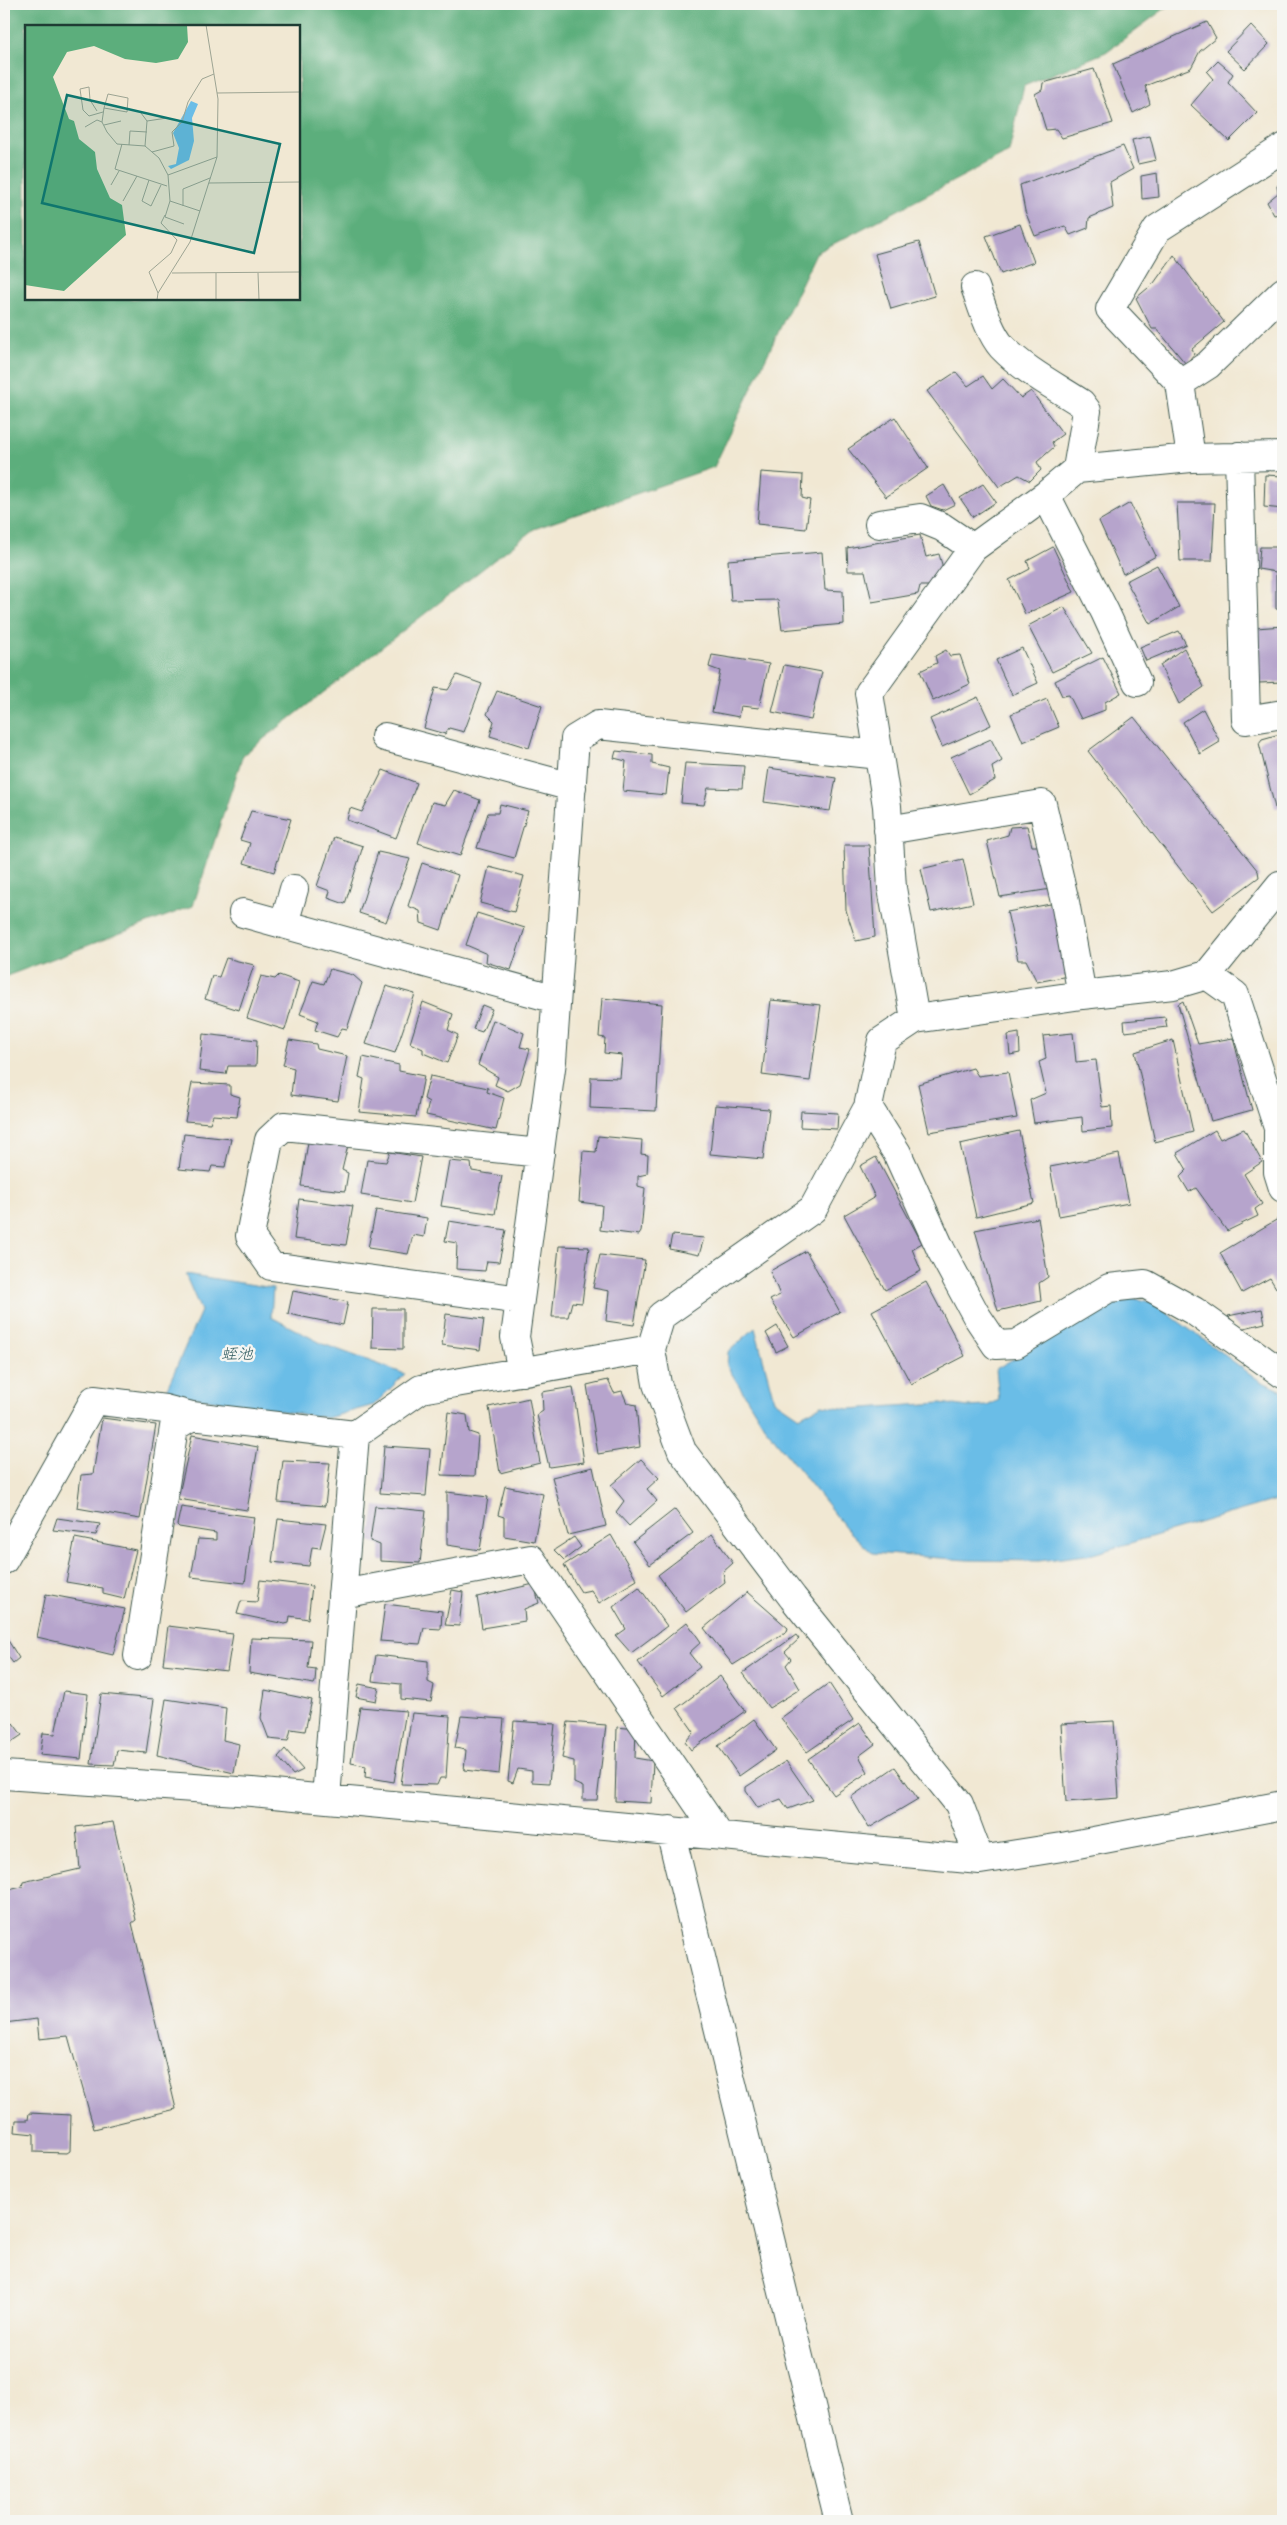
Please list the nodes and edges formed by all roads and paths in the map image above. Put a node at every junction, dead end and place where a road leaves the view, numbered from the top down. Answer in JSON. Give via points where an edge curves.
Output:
{"nodes":[{"id":1,"x":1283,"y":148,"type":"edge"},
{"id":2,"x":975,"y":287,"type":"dead end"},
{"id":3,"x":1283,"y":292,"type":"edge"},
{"id":4,"x":1180,"y":383,"type":"junction"},
{"id":5,"x":1240,"y":456,"type":"junction"},
{"id":6,"x":1283,"y":456,"type":"edge"},
{"id":7,"x":1192,"y":458,"type":"junction"},
{"id":8,"x":1077,"y":469,"type":"junction"},
{"id":9,"x":1046,"y":495,"type":"junction"},
{"id":10,"x":879,"y":524,"type":"dead end"},
{"id":11,"x":974,"y":548,"type":"junction"},
{"id":12,"x":1138,"y":682,"type":"dead end"},
{"id":13,"x":1283,"y":714,"type":"edge"},
{"id":14,"x":385,"y":737,"type":"dead end"},
{"id":15,"x":878,"y":755,"type":"junction"},
{"id":16,"x":572,"y":787,"type":"junction"},
{"id":17,"x":888,"y":830,"type":"junction"},
{"id":18,"x":1280,"y":886,"type":"dead end"},
{"id":19,"x":294,"y":889,"type":"dead end"},
{"id":20,"x":243,"y":913,"type":"dead end"},
{"id":21,"x":284,"y":924,"type":"junction"},
{"id":22,"x":1207,"y":975,"type":"junction"},
{"id":23,"x":1082,"y":995,"type":"junction"},
{"id":24,"x":556,"y":999,"type":"junction"},
{"id":25,"x":915,"y":1019,"type":"junction"},
{"id":26,"x":868,"y":1107,"type":"junction"},
{"id":27,"x":540,"y":1153,"type":"junction"},
{"id":28,"x":1283,"y":1188,"type":"edge"},
{"id":29,"x":520,"y":1300,"type":"junction"},
{"id":30,"x":651,"y":1350,"type":"junction"},
{"id":31,"x":522,"y":1372,"type":"junction"},
{"id":32,"x":1283,"y":1374,"type":"edge"},
{"id":33,"x":192,"y":1416,"type":"junction"},
{"id":34,"x":355,"y":1435,"type":"junction"},
{"id":35,"x":4,"y":1560,"type":"edge"},
{"id":36,"x":342,"y":1594,"type":"junction"},
{"id":37,"x":138,"y":1656,"type":"dead end"},
{"id":38,"x":4,"y":1775,"type":"edge"},
{"id":39,"x":326,"y":1798,"type":"junction"},
{"id":40,"x":1283,"y":1804,"type":"edge"},
{"id":41,"x":670,"y":1830,"type":"junction"},
{"id":42,"x":719,"y":1835,"type":"junction"},
{"id":43,"x":980,"y":1860,"type":"junction"},
{"id":44,"x":839,"y":2521,"type":"edge"}],
"edges":[{"from":1,"to":4,"type":"street","via":[[1157,229],[1110,309]]},
{"from":2,"to":8,"type":"street","via":[[1001,346],[1081,403],[1087,411]]},
{"from":3,"to":4,"type":"street","via":[[1208,365]]},
{"from":4,"to":7,"type":"street"},
{"from":5,"to":6,"type":"street"},
{"from":5,"to":7,"type":"street"},
{"from":5,"to":13,"type":"street","via":[[1246,720]]},
{"from":7,"to":8,"type":"street"},
{"from":8,"to":9,"type":"street"},
{"from":9,"to":11,"type":"street"},
{"from":9,"to":12,"type":"street"},
{"from":10,"to":11,"type":"street","via":[[920,518],[942,527]]},
{"from":11,"to":15,"type":"street","via":[[868,693]]},
{"from":14,"to":16,"type":"street"},
{"from":15,"to":16,"type":"street","via":[[598,725],[575,739]]},
{"from":15,"to":17,"type":"street"},
{"from":16,"to":24,"type":"street"},
{"from":17,"to":23,"type":"street","via":[[1042,804]]},
{"from":17,"to":25,"type":"street","via":[[892,888]]},
{"from":18,"to":22,"type":"street"},
{"from":19,"to":21,"type":"street"},
{"from":20,"to":21,"type":"street"},
{"from":21,"to":24,"type":"street"},
{"from":22,"to":23,"type":"street","via":[[1173,985]]},
{"from":22,"to":28,"type":"street","via":[[1235,995],[1278,1128],[1278,1172]]},
{"from":23,"to":25,"type":"street"},
{"from":24,"to":27,"type":"street"},
{"from":25,"to":26,"type":"street","via":[[882,1040]]},
{"from":26,"to":30,"type":"street","via":[[813,1210],[661,1316]]},
{"from":26,"to":32,"type":"street","via":[[897,1153],[941,1250],[996,1345],[1016,1344],[1109,1288],[1145,1284],[1194,1311]]},
{"from":27,"to":29,"type":"street"},
{"from":27,"to":29,"type":"street","via":[[284,1126],[269,1140],[250,1236],[271,1266]]},
{"from":29,"to":31,"type":"street","via":[[515,1337]]},
{"from":30,"to":31,"type":"street"},
{"from":30,"to":43,"type":"street","via":[[657,1384],[682,1451],[793,1598],[959,1804]]},
{"from":31,"to":34,"type":"street","via":[[421,1389]]},
{"from":33,"to":34,"type":"street"},
{"from":33,"to":35,"type":"street","via":[[165,1409],[94,1400]]},
{"from":33,"to":37,"type":"street","via":[[174,1427]]},
{"from":34,"to":36,"type":"street"},
{"from":36,"to":39,"type":"street"},
{"from":36,"to":42,"type":"street","via":[[531,1558]]},
{"from":38,"to":39,"type":"street"},
{"from":39,"to":41,"type":"street"},
{"from":40,"to":43,"type":"street"},
{"from":41,"to":42,"type":"street"},
{"from":41,"to":44,"type":"street"},
{"from":42,"to":43,"type":"street"}]}
